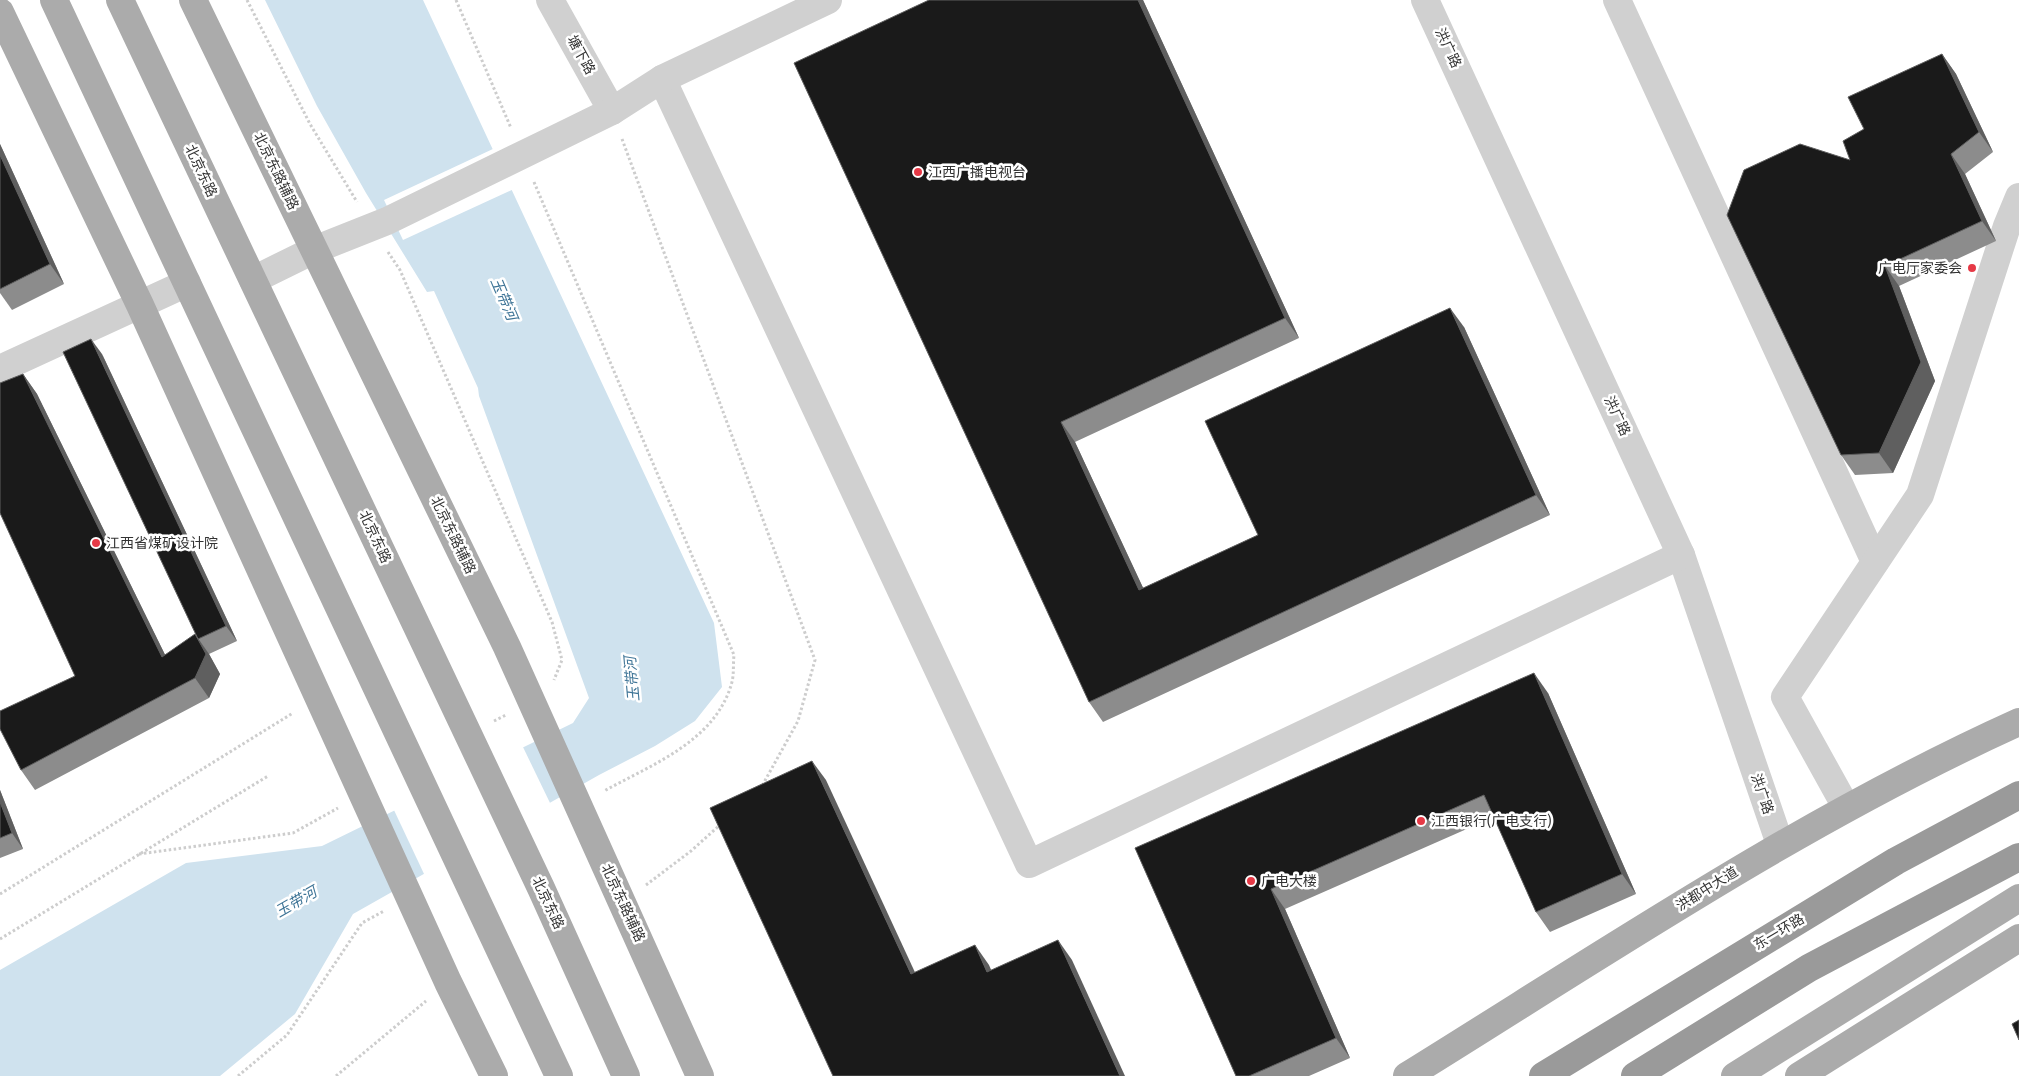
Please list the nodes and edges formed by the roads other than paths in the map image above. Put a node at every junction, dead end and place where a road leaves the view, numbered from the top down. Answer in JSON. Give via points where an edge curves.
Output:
{"nodes":[{"id":1,"x":54,"y":0,"type":"edge"},
{"id":2,"x":120,"y":0,"type":"edge"},
{"id":3,"x":193,"y":0,"type":"edge"},
{"id":4,"x":550,"y":0,"type":"edge"},
{"id":5,"x":828,"y":0,"type":"edge"},
{"id":6,"x":1425,"y":0,"type":"edge"},
{"id":7,"x":1617,"y":0,"type":"edge"},
{"id":8,"x":0,"y":12,"type":"edge"},
{"id":9,"x":662,"y":78,"type":"junction"},
{"id":10,"x":612,"y":111,"type":"junction"},
{"id":11,"x":2019,"y":197,"type":"edge"},
{"id":12,"x":314,"y":250,"type":"junction"},
{"id":13,"x":253,"y":280,"type":"junction"},
{"id":14,"x":188,"y":283,"type":"junction"},
{"id":15,"x":140,"y":305,"type":"junction"},
{"id":16,"x":0,"y":369,"type":"edge"},
{"id":17,"x":1681,"y":555,"type":"junction"},
{"id":18,"x":1875,"y":562,"type":"junction"},
{"id":19,"x":2019,"y":723,"type":"edge"},
{"id":20,"x":2019,"y":794,"type":"edge"},
{"id":21,"x":1846,"y":807,"type":"junction"},
{"id":22,"x":1780,"y":844,"type":"junction"},
{"id":23,"x":2019,"y":857,"type":"edge"},
{"id":24,"x":2019,"y":898,"type":"edge"},
{"id":25,"x":2019,"y":938,"type":"edge"},
{"id":26,"x":494,"y":1076,"type":"edge"},
{"id":27,"x":559,"y":1076,"type":"edge"},
{"id":28,"x":626,"y":1076,"type":"edge"},
{"id":29,"x":700,"y":1076,"type":"edge"},
{"id":30,"x":1407,"y":1076,"type":"edge"},
{"id":31,"x":1544,"y":1076,"type":"edge"},
{"id":32,"x":1635,"y":1076,"type":"edge"},
{"id":33,"x":1735,"y":1076,"type":"edge"},
{"id":34,"x":1799,"y":1076,"type":"edge"}],
"edges":[{"from":1,"to":14,"type":"main road"},
{"from":2,"to":13,"type":"main road","name":"北京东路"},
{"from":3,"to":12,"type":"main road","name":"北京东路辅路"},
{"from":4,"to":10,"type":"street","name":"塘下路"},
{"from":5,"to":9,"type":"street"},
{"from":6,"to":17,"type":"street","name":"洪广路"},
{"from":7,"to":18,"type":"street"},
{"from":8,"to":15,"type":"main road"},
{"from":9,"to":10,"type":"street"},
{"from":9,"to":17,"type":"street","via":[[1029,864]]},
{"from":10,"to":12,"type":"street","via":[[387,221]]},
{"from":11,"to":18,"type":"street","via":[[1920,495]]},
{"from":12,"to":13,"type":"street"},
{"from":12,"to":29,"type":"main road","name":"北京东路辅路","via":[[507,647]]},
{"from":13,"to":28,"type":"main road","name":"北京东路","via":[[541,888]]},
{"from":14,"to":15,"type":"street"},
{"from":14,"to":27,"type":"main road"},
{"from":15,"to":16,"type":"street"},
{"from":15,"to":26,"type":"main road","via":[[448,982]]},
{"from":17,"to":22,"type":"street","name":"洪广路"},
{"from":18,"to":21,"type":"street","via":[[1785,698]]},
{"from":19,"to":21,"type":"main road","name":"洪都中大道","via":[[1970,744]]},
{"from":20,"to":31,"type":"highway","name":"东一环路","via":[[1896,861]]},
{"from":21,"to":22,"type":"main road","name":"洪都中大道"},
{"from":22,"to":30,"type":"main road","name":"洪都中大道"},
{"from":23,"to":32,"type":"highway","via":[[1809,968]]},
{"from":24,"to":33,"type":"main road"},
{"from":25,"to":34,"type":"main road"}]}
